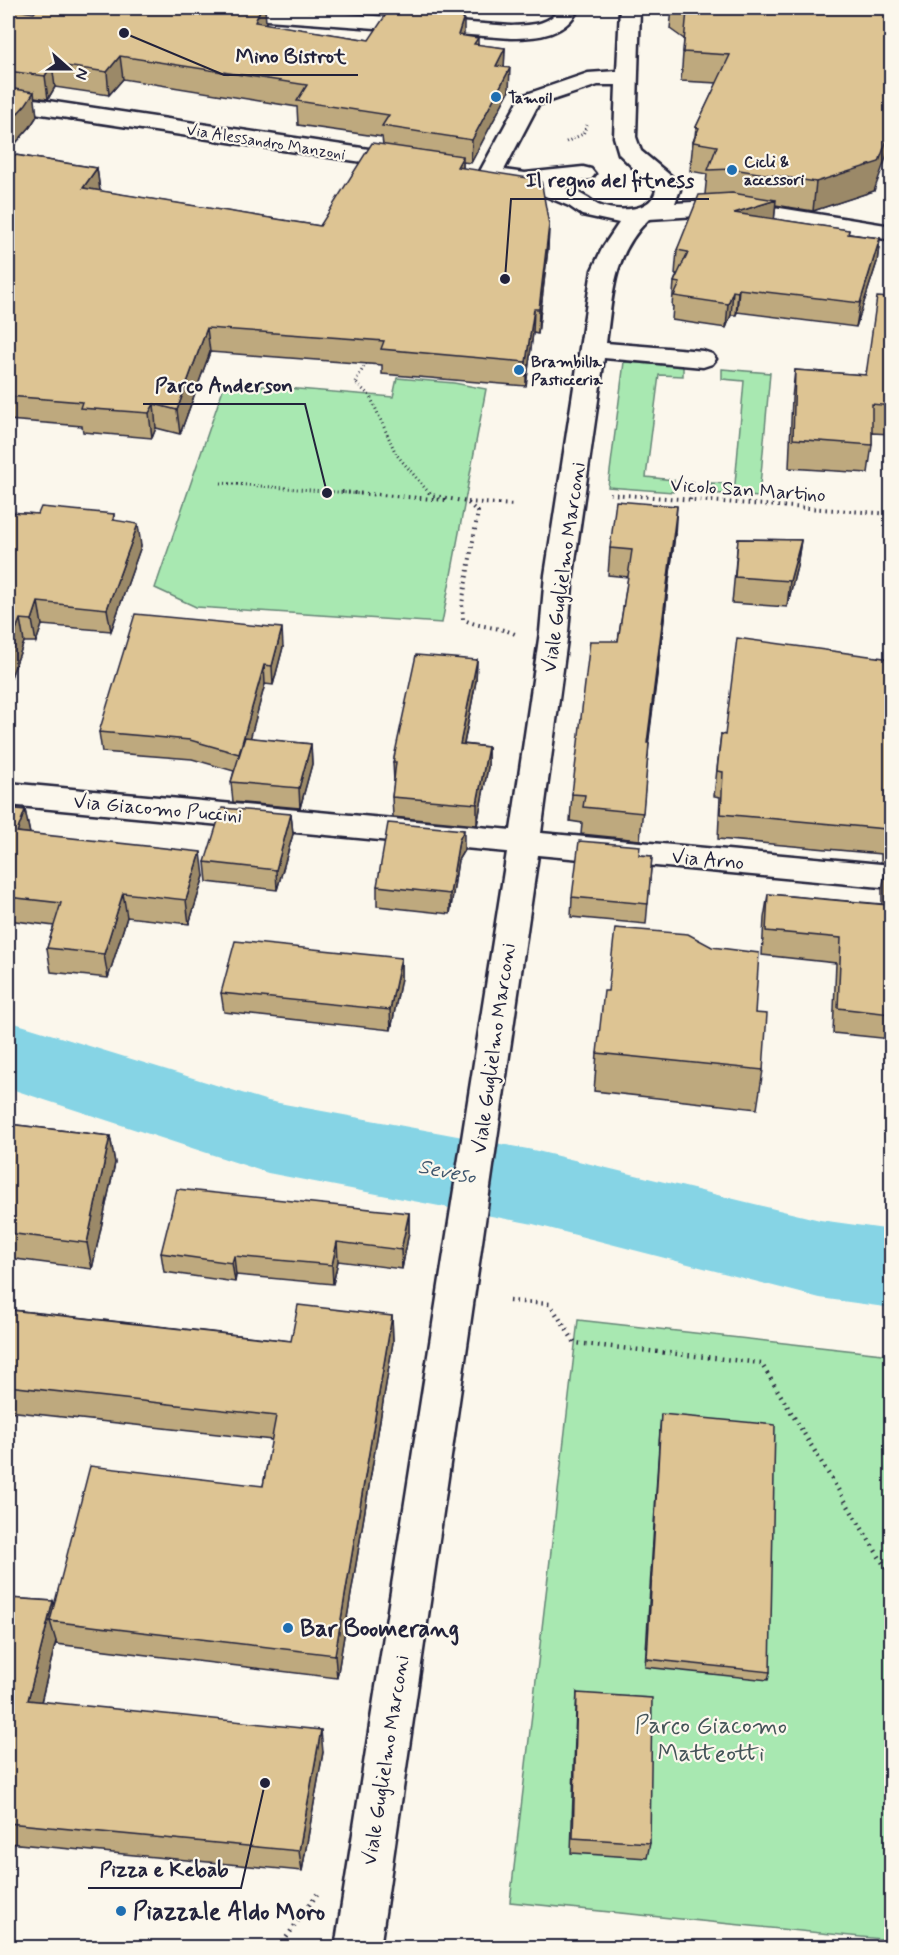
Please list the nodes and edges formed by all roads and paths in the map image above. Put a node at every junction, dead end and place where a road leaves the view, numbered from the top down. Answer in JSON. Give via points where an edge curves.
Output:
{"nodes":[{"id":1,"x":187,"y":8,"type":"edge"},
{"id":2,"x":325,"y":8,"type":"edge"},
{"id":3,"x":569,"y":8,"type":"edge"},
{"id":4,"x":630,"y":8,"type":"edge"},
{"id":5,"x":306,"y":16,"type":"junction"},
{"id":6,"x":628,"y":78,"type":"junction"},
{"id":7,"x":8,"y":102,"type":"edge"},
{"id":8,"x":626,"y":137,"type":"junction"},
{"id":9,"x":434,"y":166,"type":"edge"},
{"id":10,"x":601,"y":167,"type":"junction"},
{"id":11,"x":656,"y":177,"type":"junction"},
{"id":12,"x":525,"y":180,"type":"junction"},
{"id":13,"x":583,"y":206,"type":"junction"},
{"id":14,"x":730,"y":207,"type":"junction"},
{"id":15,"x":647,"y":213,"type":"junction"},
{"id":16,"x":891,"y":232,"type":"edge"},
{"id":17,"x":609,"y":256,"type":"junction"},
{"id":18,"x":592,"y":350,"type":"junction"},
{"id":19,"x":372,"y":351,"type":"edge"},
{"id":20,"x":703,"y":358,"type":"dead end"},
{"id":21,"x":693,"y":481,"type":"dead end"},
{"id":22,"x":221,"y":483,"type":"dead end"},
{"id":23,"x":605,"y":494,"type":"dead end"},
{"id":24,"x":690,"y":500,"type":"junction"},
{"id":25,"x":467,"y":502,"type":"junction"},
{"id":26,"x":515,"y":505,"type":"dead end"},
{"id":27,"x":891,"y":514,"type":"edge"},
{"id":28,"x":516,"y":642,"type":"dead end"},
{"id":29,"x":8,"y":794,"type":"edge"},
{"id":30,"x":524,"y":842,"type":"junction"},
{"id":31,"x":891,"y":877,"type":"edge"},
{"id":32,"x":509,"y":1301,"type":"dead end"},
{"id":33,"x":891,"y":1578,"type":"edge"},
{"id":34,"x":357,"y":1947,"type":"edge"}],
"edges":[{"from":1,"to":5,"type":"street"},
{"from":2,"to":5,"type":"street"},
{"from":3,"to":5,"type":"street","via":[[555,24],[522,32]]},
{"from":4,"to":6,"type":"street"},
{"from":6,"to":8,"type":"street"},
{"from":6,"to":12,"type":"street","via":[[596,78],[530,102],[479,173]]},
{"from":7,"to":9,"type":"street","name":"Via Alessandro Manzoni"},
{"from":8,"to":10,"type":"street"},
{"from":8,"to":11,"type":"street","via":[[630,154]]},
{"from":10,"to":11,"type":"street","via":[[633,167]]},
{"from":10,"to":12,"type":"street"},
{"from":10,"to":13,"type":"street","via":[[576,181],[573,188]]},
{"from":11,"to":14,"type":"street","via":[[680,191]]},
{"from":11,"to":15,"type":"street","name":"Viale Guglielmo Marconi","via":[[668,190],[666,200]]},
{"from":12,"to":13,"type":"street"},
{"from":13,"to":15,"type":"street","via":[[618,216]]},
{"from":13,"to":17,"type":"street"},
{"from":14,"to":15,"type":"street"},
{"from":14,"to":16,"type":"street"},
{"from":15,"to":17,"type":"street","name":"Viale Guglielmo Marconi","via":[[628,226]]},
{"from":17,"to":18,"type":"street","name":"Viale Guglielmo Marconi"},
{"from":18,"to":20,"type":"street"},
{"from":18,"to":30,"type":"street","name":"Viale Guglielmo Marconi"},
{"from":19,"to":25,"type":"path","via":[[356,382],[370,396],[396,454],[431,495]]},
{"from":21,"to":24,"type":"path"},
{"from":22,"to":25,"type":"path"},
{"from":23,"to":24,"type":"path","name":"Vicolo San Martino"},
{"from":24,"to":27,"type":"path","name":"Vicolo San Martino"},
{"from":25,"to":26,"type":"path"},
{"from":25,"to":28,"type":"path","via":[[478,512],[462,620],[474,626],[506,628],[516,635]]},
{"from":29,"to":30,"type":"street","name":"Via Giacomo Puccini"},
{"from":30,"to":31,"type":"street","name":"Via Arno"},
{"from":30,"to":34,"type":"street","name":"Viale Guglielmo Marconi"},
{"from":32,"to":33,"type":"path","via":[[550,1304],[575,1343],[761,1363]]}]}
